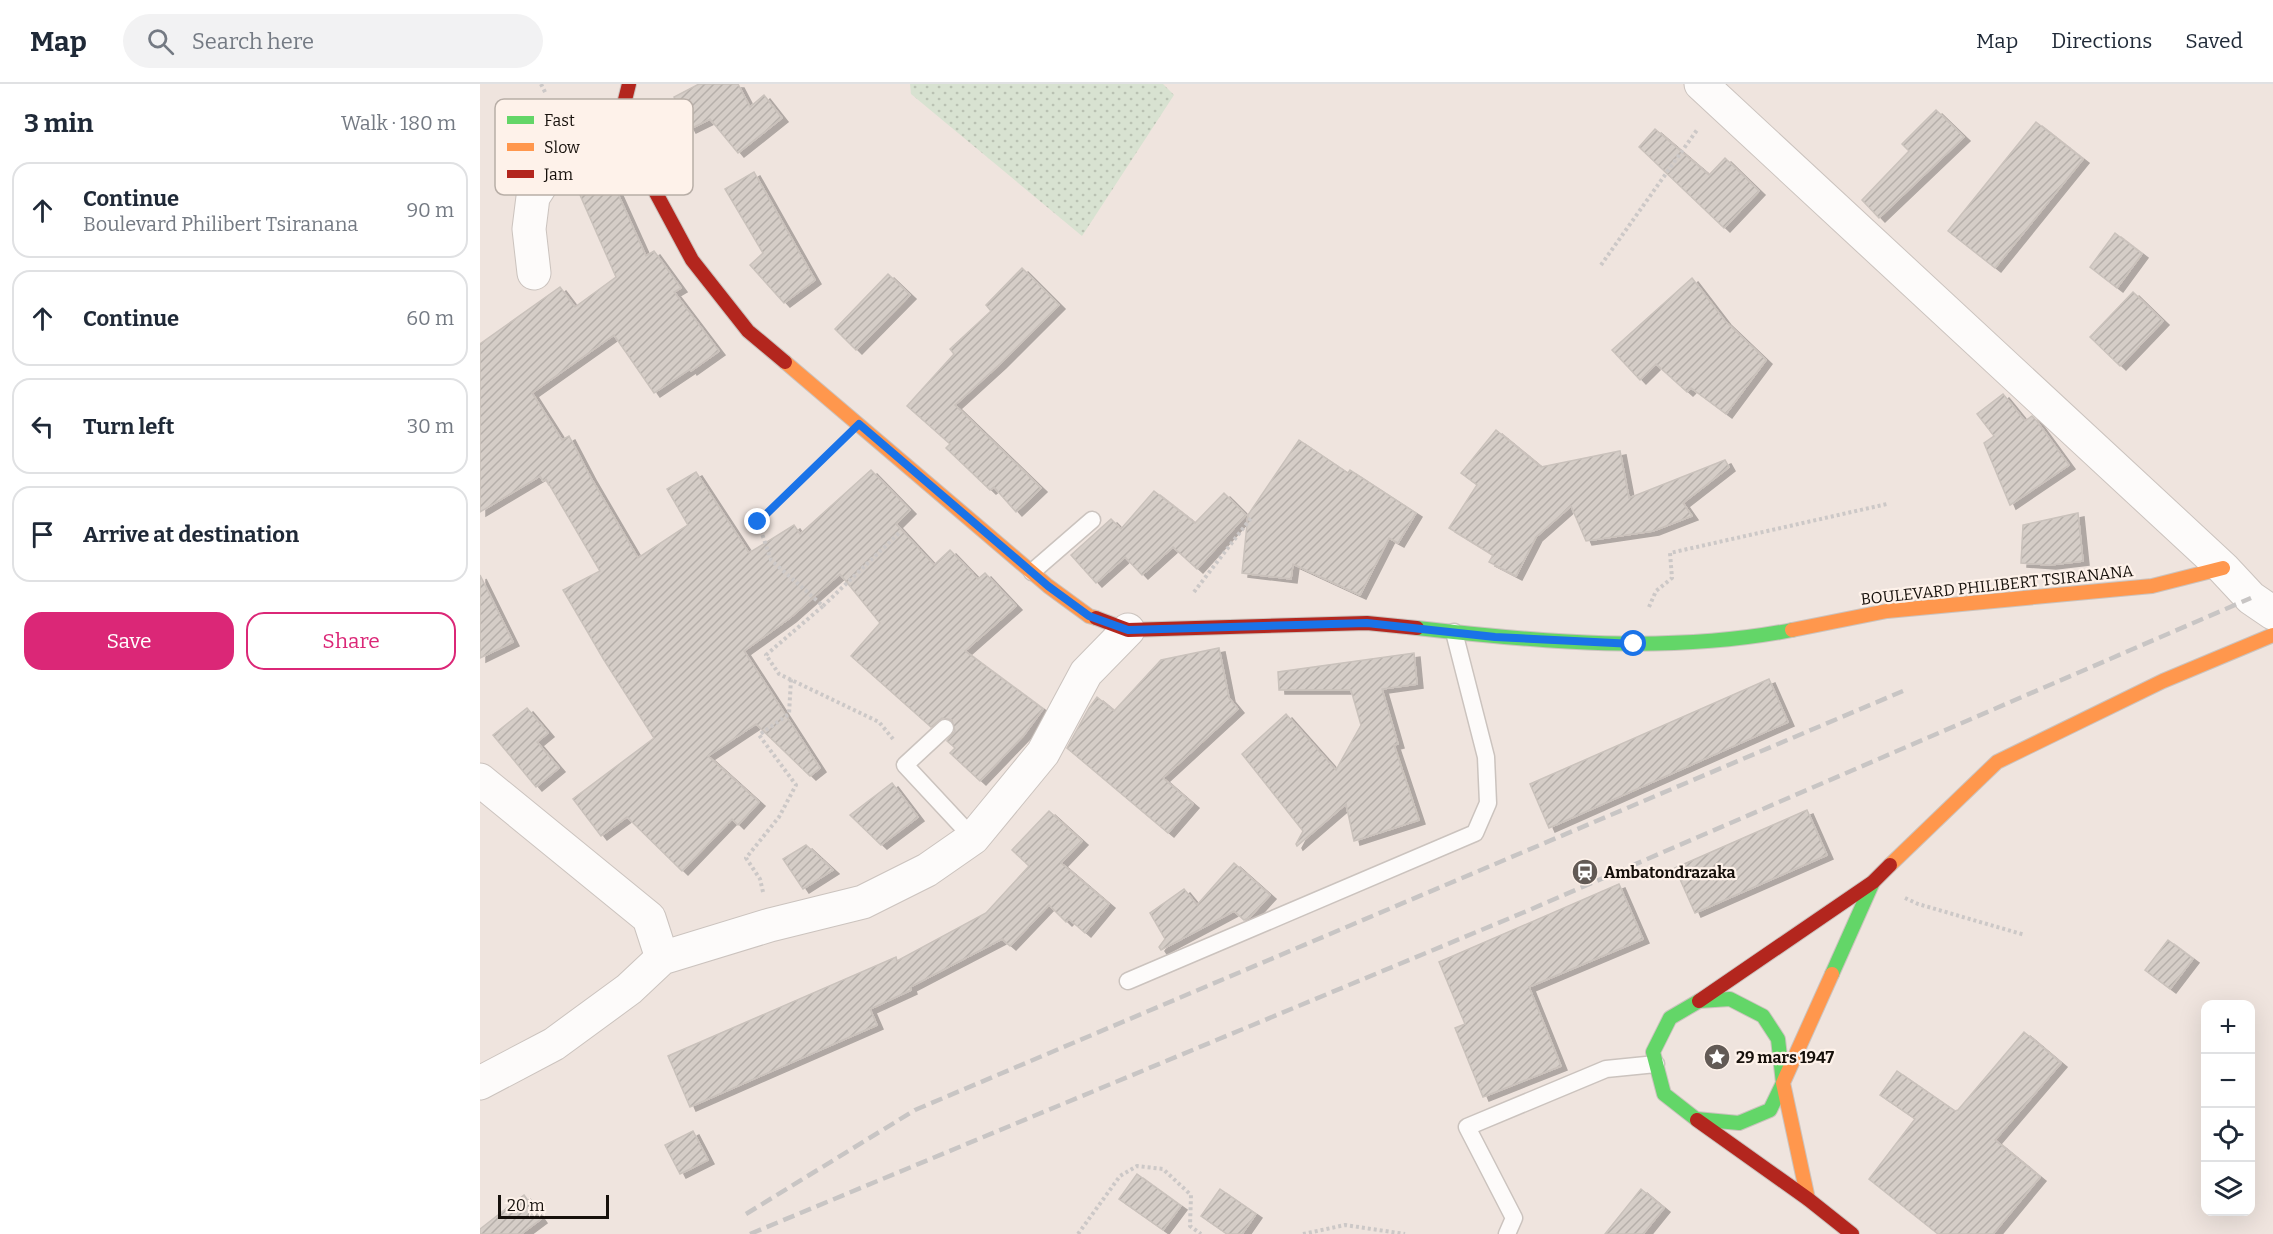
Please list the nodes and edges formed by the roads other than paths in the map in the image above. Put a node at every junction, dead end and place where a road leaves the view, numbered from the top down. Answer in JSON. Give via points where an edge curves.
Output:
{"nodes":[{"id":1,"x":629,"y":84,"type":"edge"},
{"id":2,"x":1710,"y":92,"type":"edge"},
{"id":3,"x":625,"y":99,"type":"edge"},
{"id":4,"x":534,"y":195,"type":"edge"},
{"id":5,"x":656,"y":195,"type":"edge"},
{"id":6,"x":534,"y":273,"type":"dead end"},
{"id":7,"x":1092,"y":520,"type":"dead end"},
{"id":8,"x":2223,"y":568,"type":"junction"},
{"id":9,"x":1032,"y":572,"type":"junction"},
{"id":10,"x":2273,"y":613,"type":"edge"},
{"id":11,"x":1128,"y":630,"type":"junction"},
{"id":12,"x":1454,"y":632,"type":"junction"},
{"id":13,"x":2273,"y":635,"type":"edge"},
{"id":14,"x":945,"y":728,"type":"dead end"},
{"id":15,"x":480,"y":780,"type":"edge"},
{"id":16,"x":973,"y":838,"type":"junction"},
{"id":17,"x":1873,"y":882,"type":"junction"},
{"id":18,"x":662,"y":958,"type":"junction"},
{"id":19,"x":1128,"y":981,"type":"dead end"},
{"id":20,"x":1699,"y":1001,"type":"junction"},
{"id":21,"x":1656,"y":1064,"type":"junction"},
{"id":22,"x":480,"y":1083,"type":"edge"},
{"id":23,"x":1783,"y":1083,"type":"junction"},
{"id":24,"x":1696,"y":1119,"type":"junction"},
{"id":25,"x":1808,"y":1199,"type":"junction"},
{"id":26,"x":1507,"y":1234,"type":"edge"},
{"id":27,"x":1852,"y":1234,"type":"edge"}],
"edges":[{"from":1,"to":3,"type":"street"},
{"from":2,"to":8,"type":"street"},
{"from":4,"to":6,"type":"street","via":[[529,229]]},
{"from":5,"to":9,"type":"street","via":[[692,260],[748,331]]},
{"from":7,"to":9,"type":"lane"},
{"from":8,"to":10,"type":"street","via":[[2251,598]]},
{"from":8,"to":12,"type":"street","name":"BOULEVARD PHILIBERT TSIRANANA","via":[[2152,586],[1887,611],[1755,637],[1634,644]]},
{"from":9,"to":11,"type":"street","via":[[1089,616]]},
{"from":11,"to":12,"type":"street","name":"BOULEVARD PHILIBERT TSIRANANA","via":[[1367,623]]},
{"from":11,"to":16,"type":"street","via":[[1086,673],[1043,753]]},
{"from":12,"to":19,"type":"lane","via":[[1486,757],[1488,803],[1474,832]]},
{"from":13,"to":17,"type":"street","via":[[2163,681],[1997,762]]},
{"from":14,"to":16,"type":"lane","via":[[905,765]]},
{"from":15,"to":18,"type":"street","via":[[649,918]]},
{"from":16,"to":18,"type":"street","via":[[927,870],[863,902]]},
{"from":17,"to":20,"type":"street"},
{"from":17,"to":23,"type":"street"},
{"from":18,"to":22,"type":"street","via":[[629,989],[554,1044]]},
{"from":20,"to":21,"type":"street","via":[[1670,1018],[1653,1052]]},
{"from":20,"to":23,"type":"street","via":[[1730,999],[1763,1016],[1778,1039]]},
{"from":21,"to":24,"type":"street","via":[[1665,1094]]},
{"from":21,"to":26,"type":"lane","via":[[1606,1069],[1467,1127],[1514,1218]]},
{"from":23,"to":24,"type":"street","via":[[1770,1110],[1739,1123]]},
{"from":23,"to":25,"type":"street"},
{"from":24,"to":25,"type":"street"},
{"from":25,"to":27,"type":"street"}]}
